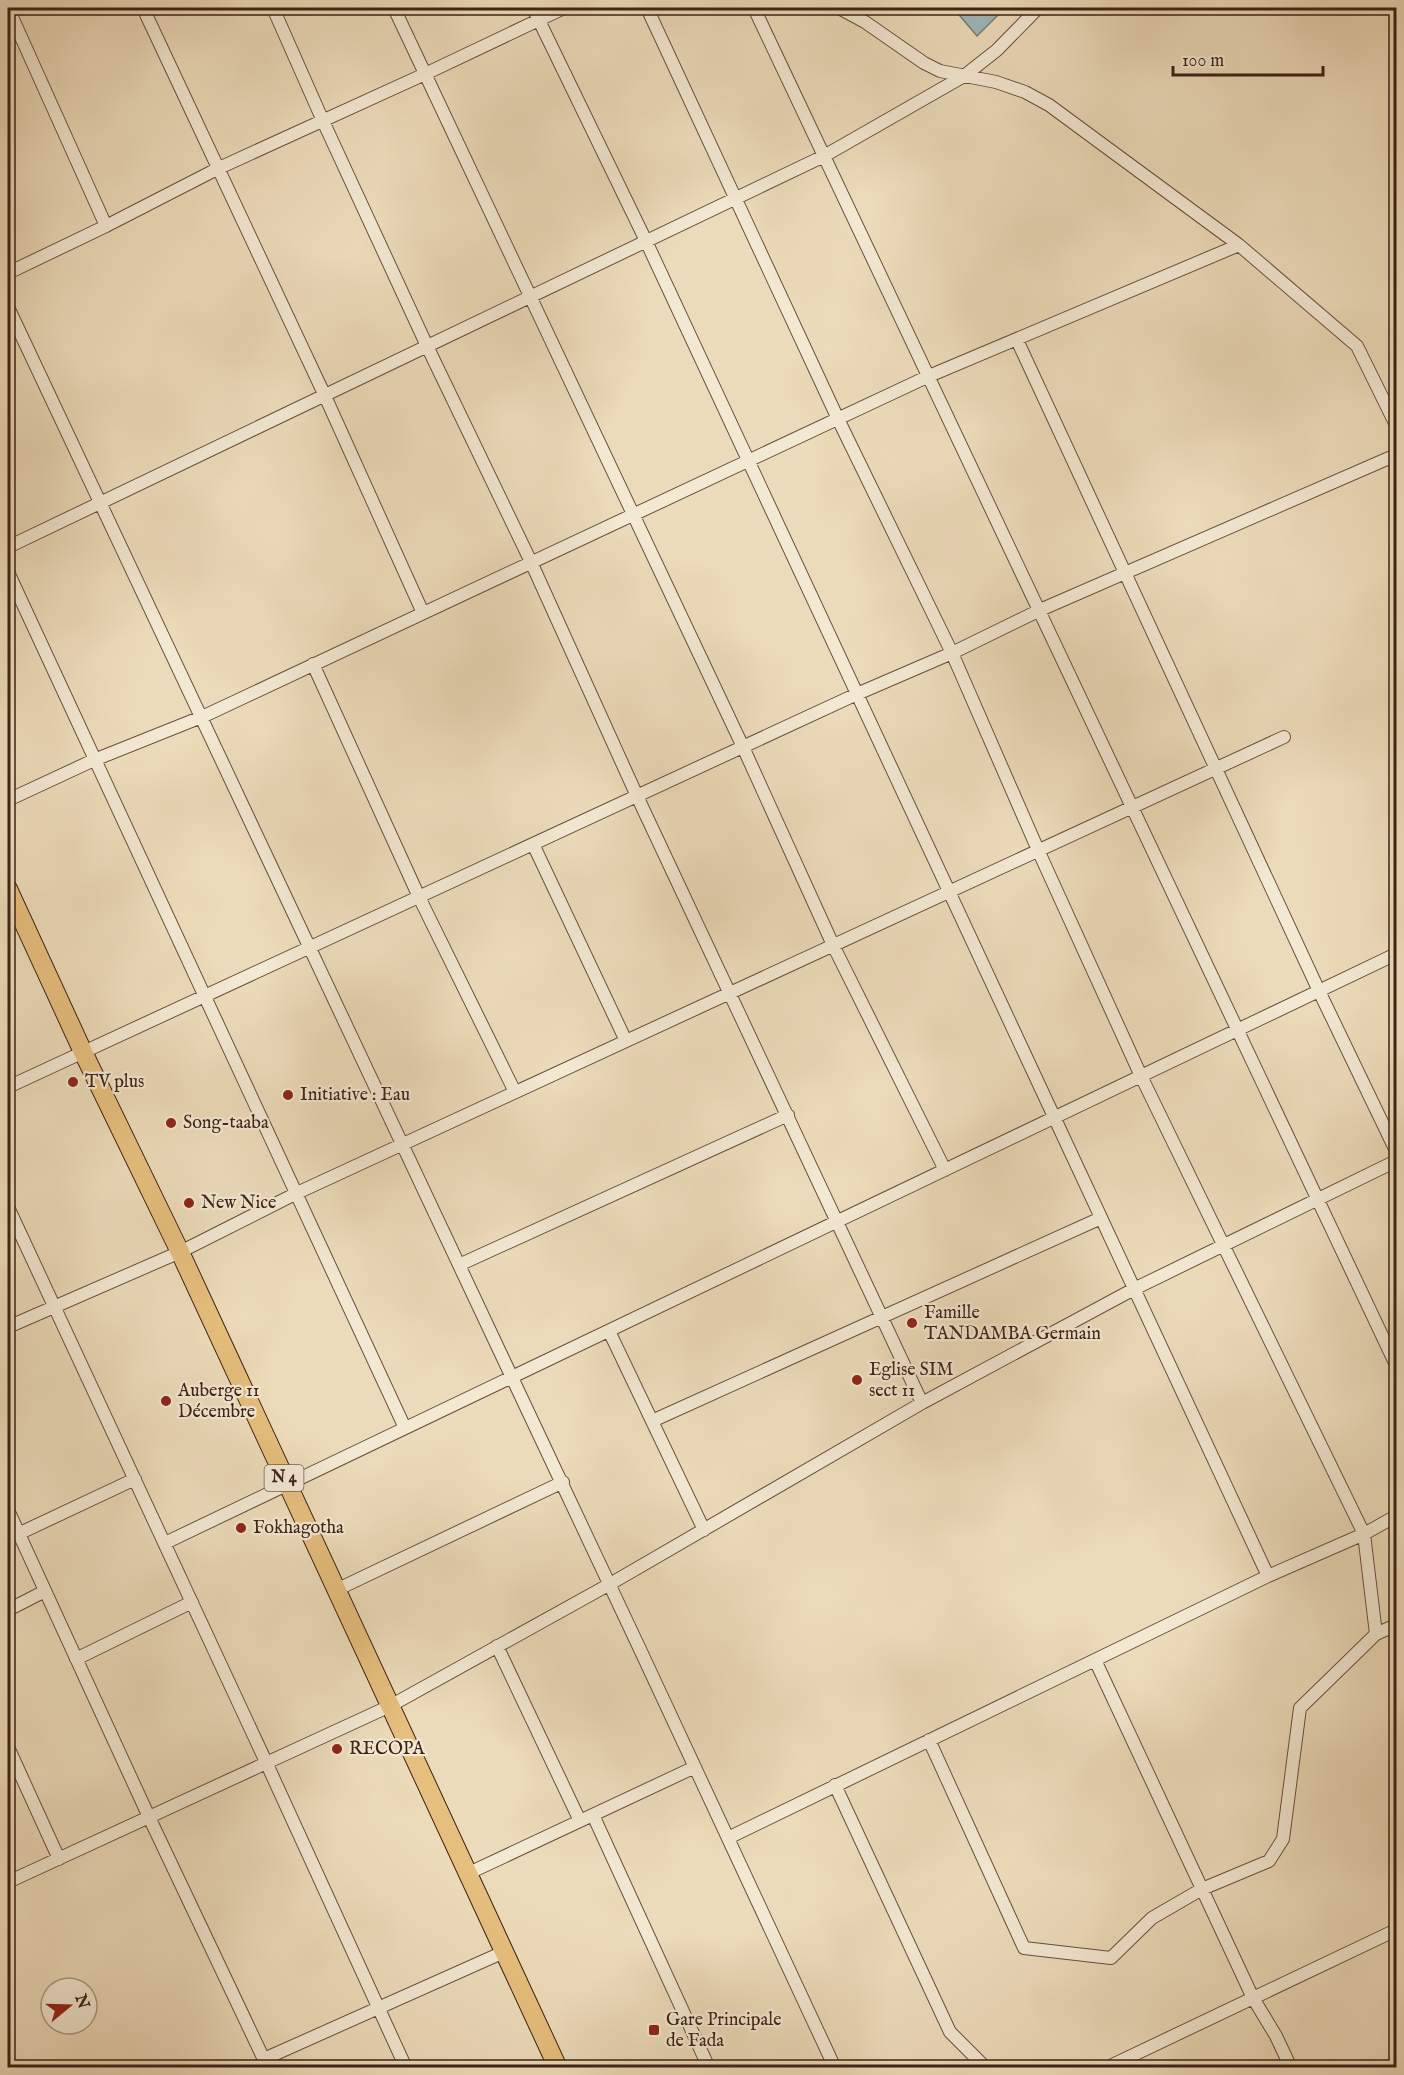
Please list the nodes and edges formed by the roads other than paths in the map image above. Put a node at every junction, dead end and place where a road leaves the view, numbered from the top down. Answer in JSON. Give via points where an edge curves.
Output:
{"nodes":[{"id":1,"x":8,"y":8,"type":"edge"},
{"id":2,"x":143,"y":8,"type":"edge"},
{"id":3,"x":273,"y":8,"type":"edge"},
{"id":4,"x":394,"y":8,"type":"edge"},
{"id":5,"x":533,"y":8,"type":"edge"},
{"id":6,"x":564,"y":8,"type":"edge"},
{"id":7,"x":647,"y":8,"type":"edge"},
{"id":8,"x":754,"y":8,"type":"edge"},
{"id":9,"x":839,"y":8,"type":"edge"},
{"id":10,"x":1038,"y":8,"type":"edge"},
{"id":11,"x":539,"y":20,"type":"junction"},
{"id":12,"x":425,"y":74,"type":"junction"},
{"id":13,"x":964,"y":76,"type":"junction"},
{"id":14,"x":323,"y":121,"type":"junction"},
{"id":15,"x":824,"y":156,"type":"junction"},
{"id":16,"x":219,"y":168,"type":"junction"},
{"id":17,"x":735,"y":199,"type":"junction"},
{"id":18,"x":106,"y":226,"type":"junction"},
{"id":19,"x":646,"y":242,"type":"junction"},
{"id":20,"x":1239,"y":245,"type":"junction"},
{"id":21,"x":8,"y":273,"type":"edge"},
{"id":22,"x":530,"y":297,"type":"junction"},
{"id":23,"x":8,"y":307,"type":"edge"},
{"id":24,"x":1017,"y":340,"type":"junction"},
{"id":25,"x":427,"y":346,"type":"junction"},
{"id":26,"x":929,"y":376,"type":"junction"},
{"id":27,"x":324,"y":396,"type":"junction"},
{"id":28,"x":838,"y":419,"type":"junction"},
{"id":29,"x":1396,"y":424,"type":"edge"},
{"id":30,"x":1396,"y":455,"type":"edge"},
{"id":31,"x":749,"y":461,"type":"junction"},
{"id":32,"x":101,"y":502,"type":"junction"},
{"id":33,"x":633,"y":514,"type":"junction"},
{"id":34,"x":8,"y":548,"type":"edge"},
{"id":35,"x":531,"y":562,"type":"junction"},
{"id":36,"x":8,"y":572,"type":"edge"},
{"id":37,"x":1126,"y":574,"type":"junction"},
{"id":38,"x":1040,"y":610,"type":"junction"},
{"id":39,"x":423,"y":613,"type":"junction"},
{"id":40,"x":952,"y":653,"type":"junction"},
{"id":41,"x":313,"y":664,"type":"junction"},
{"id":42,"x":857,"y":694,"type":"junction"},
{"id":43,"x":204,"y":716,"type":"junction"},
{"id":44,"x":1284,"y":737,"type":"dead end"},
{"id":45,"x":743,"y":747,"type":"junction"},
{"id":46,"x":94,"y":760,"type":"junction"},
{"id":47,"x":1215,"y":767,"type":"junction"},
{"id":48,"x":637,"y":796,"type":"junction"},
{"id":49,"x":8,"y":800,"type":"edge"},
{"id":50,"x":1132,"y":807,"type":"junction"},
{"id":51,"x":533,"y":844,"type":"junction"},
{"id":52,"x":1038,"y":850,"type":"junction"},
{"id":53,"x":8,"y":890,"type":"edge"},
{"id":54,"x":948,"y":892,"type":"junction"},
{"id":55,"x":419,"y":897,"type":"junction"},
{"id":56,"x":833,"y":945,"type":"junction"},
{"id":57,"x":312,"y":946,"type":"junction"},
{"id":58,"x":1396,"y":954,"type":"edge"},
{"id":59,"x":731,"y":992,"type":"junction"},
{"id":60,"x":1319,"y":992,"type":"junction"},
{"id":61,"x":205,"y":996,"type":"junction"},
{"id":62,"x":1238,"y":1030,"type":"junction"},
{"id":63,"x":626,"y":1041,"type":"junction"},
{"id":64,"x":83,"y":1052,"type":"junction"},
{"id":65,"x":1142,"y":1076,"type":"junction"},
{"id":66,"x":8,"y":1087,"type":"edge"},
{"id":67,"x":515,"y":1092,"type":"junction"},
{"id":68,"x":788,"y":1114,"type":"junction"},
{"id":69,"x":1054,"y":1118,"type":"junction"},
{"id":70,"x":405,"y":1143,"type":"junction"},
{"id":71,"x":1396,"y":1151,"type":"edge"},
{"id":72,"x":1396,"y":1161,"type":"edge"},
{"id":73,"x":945,"y":1170,"type":"junction"},
{"id":74,"x":297,"y":1193,"type":"junction"},
{"id":75,"x":1318,"y":1199,"type":"junction"},
{"id":76,"x":8,"y":1207,"type":"edge"},
{"id":77,"x":1101,"y":1218,"type":"junction"},
{"id":78,"x":837,"y":1222,"type":"junction"},
{"id":79,"x":1224,"y":1244,"type":"junction"},
{"id":80,"x":180,"y":1251,"type":"junction"},
{"id":81,"x":461,"y":1264,"type":"junction"},
{"id":82,"x":1134,"y":1289,"type":"junction"},
{"id":83,"x":54,"y":1305,"type":"junction"},
{"id":84,"x":882,"y":1318,"type":"junction"},
{"id":85,"x":8,"y":1327,"type":"edge"},
{"id":86,"x":609,"y":1330,"type":"junction"},
{"id":87,"x":1396,"y":1365,"type":"edge"},
{"id":88,"x":513,"y":1376,"type":"junction"},
{"id":89,"x":922,"y":1403,"type":"junction"},
{"id":90,"x":652,"y":1421,"type":"junction"},
{"id":91,"x":405,"y":1428,"type":"junction"},
{"id":92,"x":135,"y":1479,"type":"junction"},
{"id":93,"x":563,"y":1482,"type":"junction"},
{"id":94,"x":287,"y":1484,"type":"junction"},
{"id":95,"x":8,"y":1510,"type":"edge"},
{"id":96,"x":1396,"y":1516,"type":"edge"},
{"id":97,"x":704,"y":1530,"type":"junction"},
{"id":98,"x":18,"y":1533,"type":"junction"},
{"id":99,"x":1364,"y":1534,"type":"junction"},
{"id":100,"x":165,"y":1543,"type":"junction"},
{"id":101,"x":1268,"y":1576,"type":"junction"},
{"id":102,"x":610,"y":1584,"type":"junction"},
{"id":103,"x":336,"y":1590,"type":"junction"},
{"id":104,"x":45,"y":1591,"type":"junction"},
{"id":105,"x":192,"y":1602,"type":"junction"},
{"id":106,"x":8,"y":1610,"type":"edge"},
{"id":107,"x":1396,"y":1625,"type":"edge"},
{"id":108,"x":1376,"y":1635,"type":"junction"},
{"id":109,"x":497,"y":1646,"type":"junction"},
{"id":110,"x":76,"y":1659,"type":"junction"},
{"id":111,"x":1095,"y":1660,"type":"junction"},
{"id":112,"x":390,"y":1706,"type":"junction"},
{"id":113,"x":929,"y":1740,"type":"junction"},
{"id":114,"x":8,"y":1747,"type":"edge"},
{"id":115,"x":266,"y":1762,"type":"junction"},
{"id":116,"x":695,"y":1767,"type":"junction"},
{"id":117,"x":835,"y":1785,"type":"junction"},
{"id":118,"x":593,"y":1815,"type":"junction"},
{"id":119,"x":149,"y":1817,"type":"junction"},
{"id":120,"x":580,"y":1821,"type":"junction"},
{"id":121,"x":728,"y":1838,"type":"junction"},
{"id":122,"x":59,"y":1859,"type":"junction"},
{"id":123,"x":469,"y":1873,"type":"junction"},
{"id":124,"x":8,"y":1882,"type":"edge"},
{"id":125,"x":1202,"y":1889,"type":"junction"},
{"id":126,"x":1396,"y":1930,"type":"edge"},
{"id":127,"x":506,"y":1951,"type":"junction"},
{"id":128,"x":1253,"y":1998,"type":"junction"},
{"id":129,"x":379,"y":2008,"type":"junction"},
{"id":130,"x":266,"y":2063,"type":"edge"},
{"id":131,"x":406,"y":2067,"type":"edge"},
{"id":132,"x":558,"y":2067,"type":"edge"},
{"id":133,"x":709,"y":2067,"type":"edge"},
{"id":134,"x":835,"y":2067,"type":"edge"},
{"id":135,"x":986,"y":2067,"type":"edge"},
{"id":136,"x":1106,"y":2067,"type":"edge"},
{"id":137,"x":1290,"y":2067,"type":"edge"}],
"edges":[{"from":1,"to":18,"type":"street"},
{"from":2,"to":16,"type":"street"},
{"from":3,"to":14,"type":"street"},
{"from":4,"to":12,"type":"street"},
{"from":5,"to":11,"type":"street"},
{"from":6,"to":11,"type":"street"},
{"from":7,"to":17,"type":"street"},
{"from":8,"to":15,"type":"street"},
{"from":9,"to":13,"type":"street","via":[[924,63]]},
{"from":10,"to":13,"type":"street"},
{"from":11,"to":12,"type":"street"},
{"from":11,"to":19,"type":"street"},
{"from":12,"to":14,"type":"street"},
{"from":12,"to":22,"type":"street"},
{"from":13,"to":15,"type":"street"},
{"from":13,"to":20,"type":"street","via":[[996,81],[1049,105]]},
{"from":14,"to":16,"type":"street"},
{"from":14,"to":25,"type":"street"},
{"from":15,"to":17,"type":"street"},
{"from":15,"to":26,"type":"street"},
{"from":16,"to":18,"type":"street"},
{"from":16,"to":27,"type":"street"},
{"from":17,"to":19,"type":"street"},
{"from":17,"to":28,"type":"street"},
{"from":18,"to":21,"type":"street"},
{"from":19,"to":22,"type":"street"},
{"from":19,"to":31,"type":"street"},
{"from":20,"to":24,"type":"street"},
{"from":20,"to":29,"type":"street","via":[[1357,346]]},
{"from":22,"to":25,"type":"street"},
{"from":22,"to":33,"type":"street"},
{"from":23,"to":32,"type":"street"},
{"from":24,"to":26,"type":"street"},
{"from":24,"to":37,"type":"street"},
{"from":25,"to":27,"type":"street"},
{"from":25,"to":35,"type":"street"},
{"from":26,"to":28,"type":"street"},
{"from":26,"to":38,"type":"street"},
{"from":27,"to":32,"type":"street"},
{"from":27,"to":39,"type":"street"},
{"from":28,"to":31,"type":"street"},
{"from":28,"to":40,"type":"street"},
{"from":30,"to":37,"type":"street"},
{"from":31,"to":33,"type":"street"},
{"from":31,"to":42,"type":"street"},
{"from":32,"to":34,"type":"street"},
{"from":32,"to":43,"type":"street"},
{"from":33,"to":35,"type":"street"},
{"from":33,"to":45,"type":"street"},
{"from":35,"to":39,"type":"street"},
{"from":35,"to":48,"type":"street"},
{"from":36,"to":46,"type":"street"},
{"from":37,"to":38,"type":"street"},
{"from":37,"to":47,"type":"street"},
{"from":38,"to":40,"type":"street"},
{"from":38,"to":50,"type":"street"},
{"from":39,"to":41,"type":"street"},
{"from":40,"to":42,"type":"street"},
{"from":40,"to":52,"type":"street"},
{"from":41,"to":43,"type":"street"},
{"from":41,"to":55,"type":"street"},
{"from":42,"to":45,"type":"street"},
{"from":42,"to":54,"type":"street"},
{"from":43,"to":46,"type":"street"},
{"from":43,"to":57,"type":"street"},
{"from":44,"to":47,"type":"street"},
{"from":45,"to":48,"type":"street"},
{"from":45,"to":56,"type":"street"},
{"from":46,"to":49,"type":"street"},
{"from":46,"to":61,"type":"street"},
{"from":47,"to":50,"type":"street"},
{"from":47,"to":60,"type":"street"},
{"from":48,"to":51,"type":"street"},
{"from":48,"to":59,"type":"street"},
{"from":50,"to":52,"type":"street"},
{"from":50,"to":62,"type":"street"},
{"from":51,"to":55,"type":"street"},
{"from":51,"to":63,"type":"street"},
{"from":52,"to":54,"type":"street"},
{"from":52,"to":65,"type":"street"},
{"from":53,"to":64,"type":"highway","number":"N 4"},
{"from":54,"to":56,"type":"street"},
{"from":54,"to":69,"type":"street"},
{"from":55,"to":57,"type":"street"},
{"from":55,"to":67,"type":"street"},
{"from":56,"to":59,"type":"street"},
{"from":56,"to":73,"type":"street"},
{"from":57,"to":61,"type":"street"},
{"from":57,"to":70,"type":"street"},
{"from":58,"to":60,"type":"street"},
{"from":59,"to":63,"type":"street"},
{"from":59,"to":68,"type":"street"},
{"from":60,"to":62,"type":"street"},
{"from":60,"to":71,"type":"street"},
{"from":61,"to":64,"type":"street"},
{"from":61,"to":74,"type":"street"},
{"from":62,"to":65,"type":"street"},
{"from":62,"to":75,"type":"street"},
{"from":63,"to":67,"type":"street"},
{"from":64,"to":66,"type":"street"},
{"from":64,"to":80,"type":"highway","number":"N 4"},
{"from":65,"to":69,"type":"street"},
{"from":65,"to":79,"type":"street"},
{"from":67,"to":70,"type":"street"},
{"from":68,"to":78,"type":"street"},
{"from":68,"to":81,"type":"street"},
{"from":69,"to":73,"type":"street"},
{"from":69,"to":77,"type":"street"},
{"from":70,"to":74,"type":"street"},
{"from":70,"to":81,"type":"street"},
{"from":72,"to":75,"type":"street"},
{"from":73,"to":78,"type":"street"},
{"from":74,"to":80,"type":"street"},
{"from":74,"to":91,"type":"street"},
{"from":75,"to":79,"type":"street"},
{"from":75,"to":87,"type":"street"},
{"from":76,"to":83,"type":"street"},
{"from":77,"to":82,"type":"street"},
{"from":77,"to":84,"type":"street"},
{"from":78,"to":84,"type":"street"},
{"from":78,"to":86,"type":"street"},
{"from":79,"to":82,"type":"street"},
{"from":79,"to":99,"type":"street"},
{"from":80,"to":83,"type":"street"},
{"from":80,"to":94,"type":"highway","number":"N 4"},
{"from":81,"to":88,"type":"street"},
{"from":82,"to":89,"type":"street"},
{"from":82,"to":101,"type":"street"},
{"from":83,"to":85,"type":"street"},
{"from":83,"to":92,"type":"street"},
{"from":84,"to":89,"type":"street"},
{"from":84,"to":90,"type":"street"},
{"from":86,"to":88,"type":"street"},
{"from":86,"to":90,"type":"street"},
{"from":88,"to":91,"type":"street"},
{"from":88,"to":93,"type":"street"},
{"from":89,"to":97,"type":"street"},
{"from":90,"to":97,"type":"street"},
{"from":91,"to":94,"type":"street"},
{"from":92,"to":98,"type":"street"},
{"from":92,"to":100,"type":"street"},
{"from":93,"to":102,"type":"street"},
{"from":93,"to":103,"type":"street"},
{"from":94,"to":100,"type":"street"},
{"from":94,"to":103,"type":"highway","number":"N 4"},
{"from":95,"to":98,"type":"street"},
{"from":96,"to":99,"type":"street"},
{"from":97,"to":102,"type":"street"},
{"from":98,"to":104,"type":"street"},
{"from":99,"to":101,"type":"street"},
{"from":99,"to":108,"type":"street"},
{"from":100,"to":105,"type":"street"},
{"from":101,"to":111,"type":"street"},
{"from":102,"to":109,"type":"street"},
{"from":102,"to":116,"type":"street"},
{"from":103,"to":112,"type":"highway","number":"N 4"},
{"from":104,"to":106,"type":"street"},
{"from":104,"to":110,"type":"street"},
{"from":105,"to":110,"type":"street"},
{"from":105,"to":115,"type":"street"},
{"from":107,"to":108,"type":"street"},
{"from":108,"to":125,"type":"street","via":[[1300,1708],[1283,1839],[1269,1861]]},
{"from":109,"to":112,"type":"street"},
{"from":109,"to":120,"type":"street"},
{"from":110,"to":119,"type":"street"},
{"from":111,"to":113,"type":"street"},
{"from":111,"to":125,"type":"street"},
{"from":112,"to":115,"type":"street"},
{"from":112,"to":123,"type":"highway","number":"N 4"},
{"from":113,"to":117,"type":"street"},
{"from":113,"to":125,"type":"street","via":[[1024,1948],[1111,1958],[1152,1918]]},
{"from":114,"to":122,"type":"street"},
{"from":115,"to":119,"type":"street"},
{"from":115,"to":129,"type":"street"},
{"from":116,"to":118,"type":"street"},
{"from":116,"to":121,"type":"street"},
{"from":117,"to":121,"type":"street"},
{"from":117,"to":135,"type":"street","via":[[950,2032]]},
{"from":118,"to":120,"type":"street"},
{"from":118,"to":133,"type":"street"},
{"from":119,"to":122,"type":"street"},
{"from":119,"to":130,"type":"street"},
{"from":120,"to":123,"type":"street"},
{"from":121,"to":134,"type":"street"},
{"from":122,"to":124,"type":"street"},
{"from":123,"to":127,"type":"highway","number":"N 4"},
{"from":125,"to":128,"type":"street"},
{"from":126,"to":128,"type":"street"},
{"from":127,"to":129,"type":"street"},
{"from":127,"to":132,"type":"highway","number":"N 4"},
{"from":128,"to":136,"type":"street"},
{"from":128,"to":137,"type":"street"},
{"from":129,"to":130,"type":"street"},
{"from":129,"to":131,"type":"street"}]}
